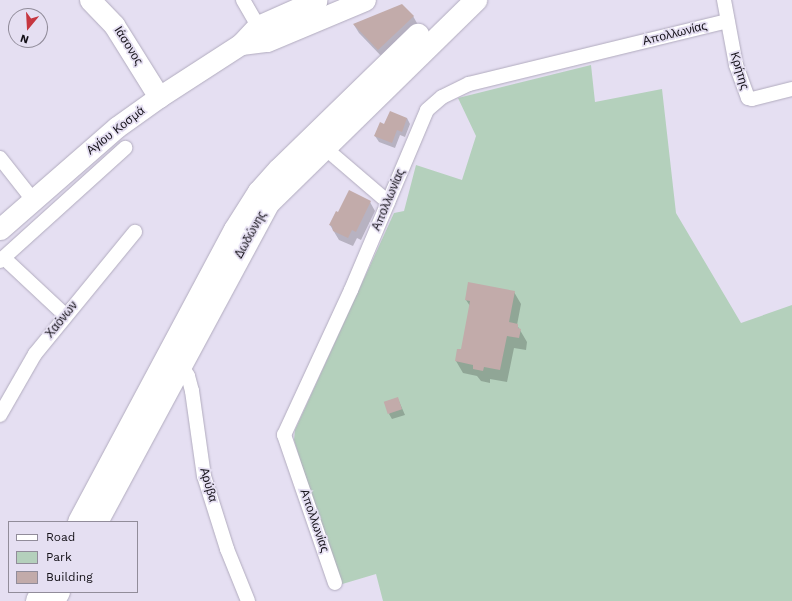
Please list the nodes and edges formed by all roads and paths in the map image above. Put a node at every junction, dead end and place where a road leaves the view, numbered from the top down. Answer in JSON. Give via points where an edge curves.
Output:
{"nodes":[{"id":1,"x":90,"y":0,"type":"edge"},
{"id":2,"x":243,"y":0,"type":"edge"},
{"id":3,"x":316,"y":0,"type":"edge"},
{"id":4,"x":365,"y":0,"type":"edge"},
{"id":5,"x":724,"y":0,"type":"edge"},
{"id":6,"x":464,"y":2,"type":"edge"},
{"id":7,"x":727,"y":22,"type":"junction"},
{"id":8,"x":263,"y":34,"type":"junction"},
{"id":9,"x":792,"y":89,"type":"edge"},
{"id":10,"x":159,"y":98,"type":"junction"},
{"id":11,"x":125,"y":148,"type":"dead end"},
{"id":12,"x":325,"y":148,"type":"junction"},
{"id":13,"x":0,"y":158,"type":"edge"},
{"id":14,"x":33,"y":200,"type":"junction"},
{"id":15,"x":388,"y":202,"type":"junction"},
{"id":16,"x":0,"y":229,"type":"edge"},
{"id":17,"x":135,"y":232,"type":"dead end"},
{"id":18,"x":2,"y":260,"type":"edge"},
{"id":19,"x":65,"y":315,"type":"junction"},
{"id":20,"x":182,"y":366,"type":"junction"},
{"id":21,"x":0,"y":415,"type":"edge"},
{"id":22,"x":79,"y":521,"type":"edge"},
{"id":23,"x":98,"y":521,"type":"edge"},
{"id":24,"x":334,"y":583,"type":"dead end"},
{"id":25,"x":248,"y":601,"type":"edge"}],
"edges":[{"from":1,"to":10,"type":"street","name":"Ιάσονος","via":[[114,25]]},
{"from":2,"to":8,"type":"street"},
{"from":3,"to":8,"type":"street","name":"Αγίου Κοσμά"},
{"from":4,"to":8,"type":"street","name":"Αγίου Κοσμά"},
{"from":5,"to":7,"type":"street","name":"Κρήτης"},
{"from":6,"to":12,"type":"main road","name":"Δωδώνης"},
{"from":6,"to":22,"type":"main road","name":"Δωδώνης","via":[[283,166],[259,192],[235,230]]},
{"from":7,"to":9,"type":"street","name":"Κρήτης","via":[[738,76],[748,98]]},
{"from":7,"to":15,"type":"street","name":"Απολλωνίας","via":[[470,84],[451,92],[427,110]]},
{"from":8,"to":10,"type":"street","name":"Αγίου Κοσμά","via":[[241,44]]},
{"from":10,"to":14,"type":"street","name":"Αγίου Κοσμά","via":[[117,127]]},
{"from":11,"to":18,"type":"street"},
{"from":12,"to":15,"type":"street"},
{"from":12,"to":20,"type":"main road","name":"Δωδώνης","via":[[264,210]]},
{"from":13,"to":14,"type":"street"},
{"from":14,"to":16,"type":"street","name":"Αγίου Κοσμά"},
{"from":15,"to":24,"type":"street","name":"Απολλωνίας","via":[[284,435]]},
{"from":17,"to":19,"type":"street","name":"Χαόνων"},
{"from":18,"to":19,"type":"street"},
{"from":19,"to":21,"type":"street","name":"Χαόνων","via":[[35,354]]},
{"from":20,"to":23,"type":"main road","name":"Δωδώνης"},
{"from":20,"to":25,"type":"street","name":"Αρύβα","via":[[191,385],[204,476]]}]}
